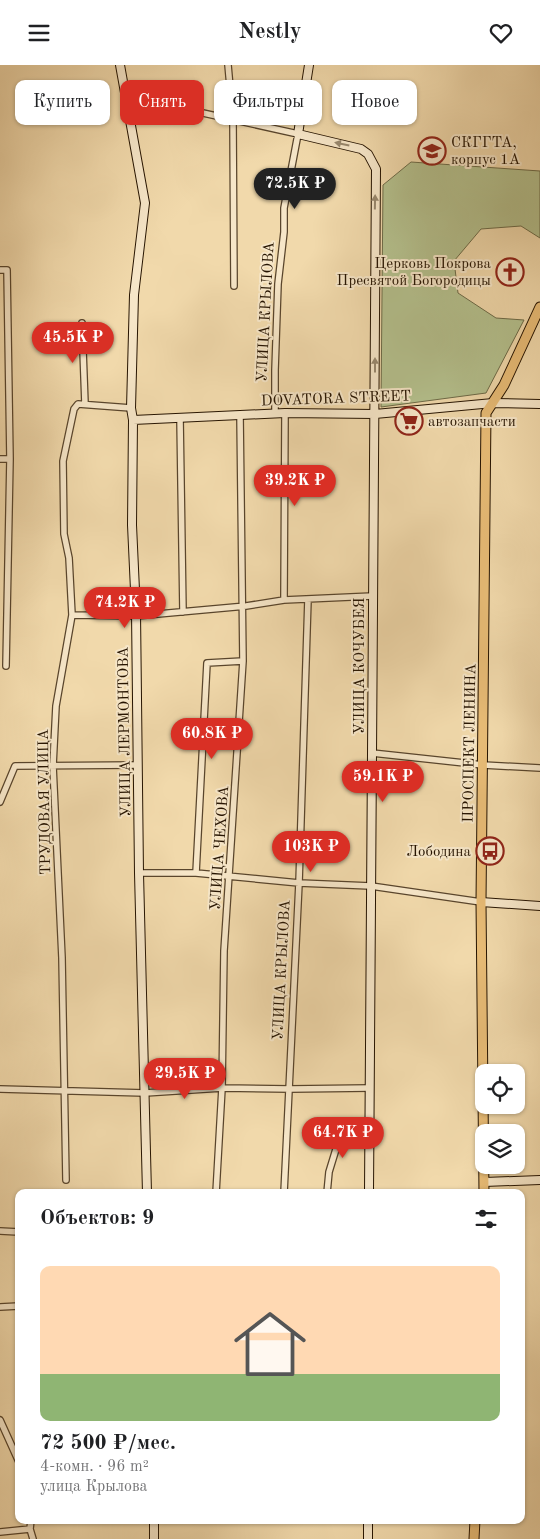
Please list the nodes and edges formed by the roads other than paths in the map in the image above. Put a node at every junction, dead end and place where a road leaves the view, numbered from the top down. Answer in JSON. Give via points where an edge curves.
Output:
{"nodes":[{"id":1,"x":120,"y":65,"type":"edge"},
{"id":2,"x":228,"y":65,"type":"edge"},
{"id":3,"x":309,"y":65,"type":"edge"},
{"id":4,"x":123,"y":80,"type":"edge"},
{"id":5,"x":229,"y":80,"type":"edge"},
{"id":6,"x":131,"y":125,"type":"edge"},
{"id":7,"x":233,"y":125,"type":"edge"},
{"id":8,"x":256,"y":125,"type":"edge"},
{"id":9,"x":298,"y":134,"type":"junction"},
{"id":10,"x":0,"y":270,"type":"edge"},
{"id":11,"x":234,"y":286,"type":"dead end"},
{"id":12,"x":540,"y":307,"type":"edge"},
{"id":13,"x":82,"y":323,"type":"dead end"},
{"id":14,"x":0,"y":345,"type":"edge"},
{"id":15,"x":8,"y":345,"type":"junction"},
{"id":16,"x":492,"y":403,"type":"junction"},
{"id":17,"x":540,"y":403,"type":"edge"},
{"id":18,"x":85,"y":405,"type":"junction"},
{"id":19,"x":132,"y":408,"type":"junction"},
{"id":20,"x":285,"y":413,"type":"junction"},
{"id":21,"x":275,"y":414,"type":"junction"},
{"id":22,"x":375,"y":414,"type":"junction"},
{"id":23,"x":240,"y":415,"type":"junction"},
{"id":24,"x":180,"y":418,"type":"junction"},
{"id":25,"x":133,"y":420,"type":"junction"},
{"id":26,"x":0,"y":459,"type":"edge"},
{"id":27,"x":10,"y":459,"type":"junction"},
{"id":28,"x":373,"y":596,"type":"junction"},
{"id":29,"x":308,"y":599,"type":"junction"},
{"id":30,"x":284,"y":600,"type":"junction"},
{"id":31,"x":242,"y":607,"type":"junction"},
{"id":32,"x":183,"y":612,"type":"junction"},
{"id":33,"x":72,"y":615,"type":"junction"},
{"id":34,"x":136,"y":616,"type":"junction"},
{"id":35,"x":243,"y":661,"type":"junction"},
{"id":36,"x":6,"y":666,"type":"dead end"},
{"id":37,"x":372,"y":753,"type":"junction"},
{"id":38,"x":138,"y":765,"type":"junction"},
{"id":39,"x":483,"y":765,"type":"junction"},
{"id":40,"x":53,"y":766,"type":"junction"},
{"id":41,"x":540,"y":768,"type":"edge"},
{"id":42,"x":0,"y":802,"type":"edge"},
{"id":43,"x":139,"y":873,"type":"junction"},
{"id":44,"x":196,"y":873,"type":"junction"},
{"id":45,"x":230,"y":875,"type":"junction"},
{"id":46,"x":299,"y":883,"type":"junction"},
{"id":47,"x":371,"y":886,"type":"junction"},
{"id":48,"x":481,"y":902,"type":"junction"},
{"id":49,"x":540,"y":906,"type":"edge"},
{"id":50,"x":222,"y":1088,"type":"junction"},
{"id":51,"x":370,"y":1088,"type":"junction"},
{"id":52,"x":0,"y":1089,"type":"edge"},
{"id":53,"x":290,"y":1089,"type":"junction"},
{"id":54,"x":65,"y":1091,"type":"junction"},
{"id":55,"x":145,"y":1093,"type":"junction"},
{"id":56,"x":370,"y":1138,"type":"junction"},
{"id":57,"x":66,"y":1180,"type":"dead end"},
{"id":58,"x":540,"y":1180,"type":"edge"},
{"id":59,"x":484,"y":1182,"type":"junction"},
{"id":60,"x":147,"y":1189,"type":"edge"},
{"id":61,"x":216,"y":1189,"type":"edge"},
{"id":62,"x":284,"y":1189,"type":"edge"},
{"id":63,"x":327,"y":1189,"type":"edge"},
{"id":64,"x":370,"y":1189,"type":"edge"},
{"id":65,"x":484,"y":1189,"type":"edge"},
{"id":66,"x":0,"y":1231,"type":"edge"},
{"id":67,"x":15,"y":1232,"type":"edge"},
{"id":68,"x":15,"y":1306,"type":"edge"},
{"id":69,"x":0,"y":1307,"type":"edge"},
{"id":70,"x":0,"y":1420,"type":"edge"},
{"id":71,"x":15,"y":1453,"type":"edge"},
{"id":72,"x":31,"y":1524,"type":"edge"},
{"id":73,"x":154,"y":1524,"type":"edge"},
{"id":74,"x":368,"y":1524,"type":"edge"},
{"id":75,"x":475,"y":1524,"type":"edge"},
{"id":76,"x":30,"y":1529,"type":"junction"},
{"id":77,"x":0,"y":1532,"type":"edge"},
{"id":78,"x":33,"y":1539,"type":"edge"},
{"id":79,"x":154,"y":1539,"type":"edge"},
{"id":80,"x":368,"y":1539,"type":"edge"},
{"id":81,"x":474,"y":1539,"type":"edge"}],
"edges":[{"from":1,"to":4,"type":"street","name":"УЛИЦА ЛЕРМОНТОВА"},
{"from":2,"to":5,"type":"street"},
{"from":3,"to":9,"type":"street","name":"УЛИЦА КРЫЛОВА"},
{"from":6,"to":19,"type":"street","name":"УЛИЦА ЛЕРМОНТОВА","via":[[144,203],[134,295]]},
{"from":7,"to":11,"type":"street"},
{"from":8,"to":9,"type":"street"},
{"from":9,"to":21,"type":"street","name":"УЛИЦА КРЫЛОВА","via":[[284,208],[274,370]]},
{"from":22,"to":9,"type":"street","name":"УЛИЦА КОЧУБЕЯ","one_way":true,"via":[[376,169],[368,154],[361,149]]},
{"from":10,"to":15,"type":"street","via":[[7,270]]},
{"from":12,"to":16,"type":"main road","name":"ПРОСПЕКТ ЛЕНИНА","via":[[504,385]]},
{"from":13,"to":18,"type":"street"},
{"from":14,"to":15,"type":"street"},
{"from":15,"to":27,"type":"street"},
{"from":16,"to":17,"type":"street","name":"DOVATORA STREET"},
{"from":16,"to":22,"type":"street","name":"DOVATORA STREET"},
{"from":16,"to":39,"type":"main road","name":"ПРОСПЕКТ ЛЕНИНА","via":[[486,413],[485,431]]},
{"from":18,"to":19,"type":"street"},
{"from":18,"to":33,"type":"street","name":"ТРУДОВАЯ УЛИЦА","via":[[78,404],[74,409],[63,461],[64,534],[69,558]]},
{"from":19,"to":25,"type":"street","name":"УЛИЦА ЛЕРМОНТОВА"},
{"from":20,"to":21,"type":"street","name":"DOVATORA STREET"},
{"from":20,"to":22,"type":"street","name":"DOVATORA STREET"},
{"from":20,"to":30,"type":"street"},
{"from":21,"to":23,"type":"street","name":"DOVATORA STREET"},
{"from":22,"to":28,"type":"street","name":"УЛИЦА КОЧУБЕЯ"},
{"from":23,"to":24,"type":"street","name":"DOVATORA STREET"},
{"from":23,"to":31,"type":"street","name":"УЛИЦА ЧЕХОВА"},
{"from":24,"to":25,"type":"street","name":"DOVATORA STREET"},
{"from":24,"to":32,"type":"street"},
{"from":25,"to":34,"type":"street","name":"УЛИЦА ЛЕРМОНТОВА","via":[[132,525]]},
{"from":26,"to":27,"type":"street"},
{"from":27,"to":36,"type":"street"},
{"from":28,"to":29,"type":"street"},
{"from":28,"to":37,"type":"street","name":"УЛИЦА КОЧУБЕЯ"},
{"from":29,"to":30,"type":"street"},
{"from":29,"to":46,"type":"street","name":"УЛИЦА КРЫЛОВА"},
{"from":30,"to":31,"type":"street"},
{"from":31,"to":32,"type":"street"},
{"from":31,"to":35,"type":"street","name":"УЛИЦА ЧЕХОВА"},
{"from":32,"to":34,"type":"street"},
{"from":33,"to":34,"type":"street"},
{"from":33,"to":40,"type":"street","name":"ТРУДОВАЯ УЛИЦА","via":[[56,706]]},
{"from":34,"to":38,"type":"street","name":"УЛИЦА ЛЕРМОНТОВА"},
{"from":35,"to":44,"type":"street","via":[[207,663]]},
{"from":35,"to":45,"type":"street","name":"УЛИЦА ЧЕХОВА"},
{"from":37,"to":39,"type":"street"},
{"from":37,"to":47,"type":"street","name":"УЛИЦА КОЧУБЕЯ"},
{"from":38,"to":40,"type":"street"},
{"from":38,"to":43,"type":"street","name":"УЛИЦА ЛЕРМОНТОВА"},
{"from":39,"to":41,"type":"street"},
{"from":39,"to":48,"type":"main road","name":"ПРОСПЕКТ ЛЕНИНА"},
{"from":40,"to":42,"type":"street","via":[[15,766]]},
{"from":40,"to":54,"type":"street","name":"ТРУДОВАЯ УЛИЦА"},
{"from":43,"to":44,"type":"street"},
{"from":43,"to":55,"type":"street","name":"УЛИЦА ЛЕРМОНТОВА"},
{"from":44,"to":45,"type":"street"},
{"from":45,"to":46,"type":"street"},
{"from":45,"to":50,"type":"street","name":"УЛИЦА ЧЕХОВА","via":[[224,951]]},
{"from":46,"to":47,"type":"street"},
{"from":46,"to":53,"type":"street","name":"УЛИЦА КРЫЛОВА"},
{"from":47,"to":48,"type":"street"},
{"from":47,"to":51,"type":"street","name":"УЛИЦА КОЧУБЕЯ"},
{"from":48,"to":49,"type":"street"},
{"from":48,"to":59,"type":"main road","name":"ПРОСПЕКТ ЛЕНИНА"},
{"from":50,"to":53,"type":"street"},
{"from":50,"to":55,"type":"street"},
{"from":50,"to":61,"type":"street","name":"УЛИЦА ЧЕХОВА"},
{"from":51,"to":53,"type":"street"},
{"from":51,"to":56,"type":"street","name":"УЛИЦА КОЧУБЕЯ"},
{"from":52,"to":54,"type":"street"},
{"from":53,"to":62,"type":"street","name":"УЛИЦА КРЫЛОВА"},
{"from":54,"to":55,"type":"street"},
{"from":54,"to":57,"type":"street","name":"ТРУДОВАЯ УЛИЦА"},
{"from":55,"to":60,"type":"street","name":"УЛИЦА ЛЕРМОНТОВА"},
{"from":56,"to":63,"type":"street","via":[[340,1136]]},
{"from":56,"to":64,"type":"street","name":"УЛИЦА КОЧУБЕЯ"},
{"from":58,"to":59,"type":"street"},
{"from":59,"to":65,"type":"main road","name":"ПРОСПЕКТ ЛЕНИНА"},
{"from":66,"to":67,"type":"street"},
{"from":68,"to":69,"type":"street"},
{"from":70,"to":71,"type":"street"},
{"from":72,"to":76,"type":"street"},
{"from":73,"to":79,"type":"street"},
{"from":74,"to":80,"type":"street"},
{"from":75,"to":81,"type":"main road"},
{"from":76,"to":77,"type":"street"},
{"from":76,"to":78,"type":"street"}]}
